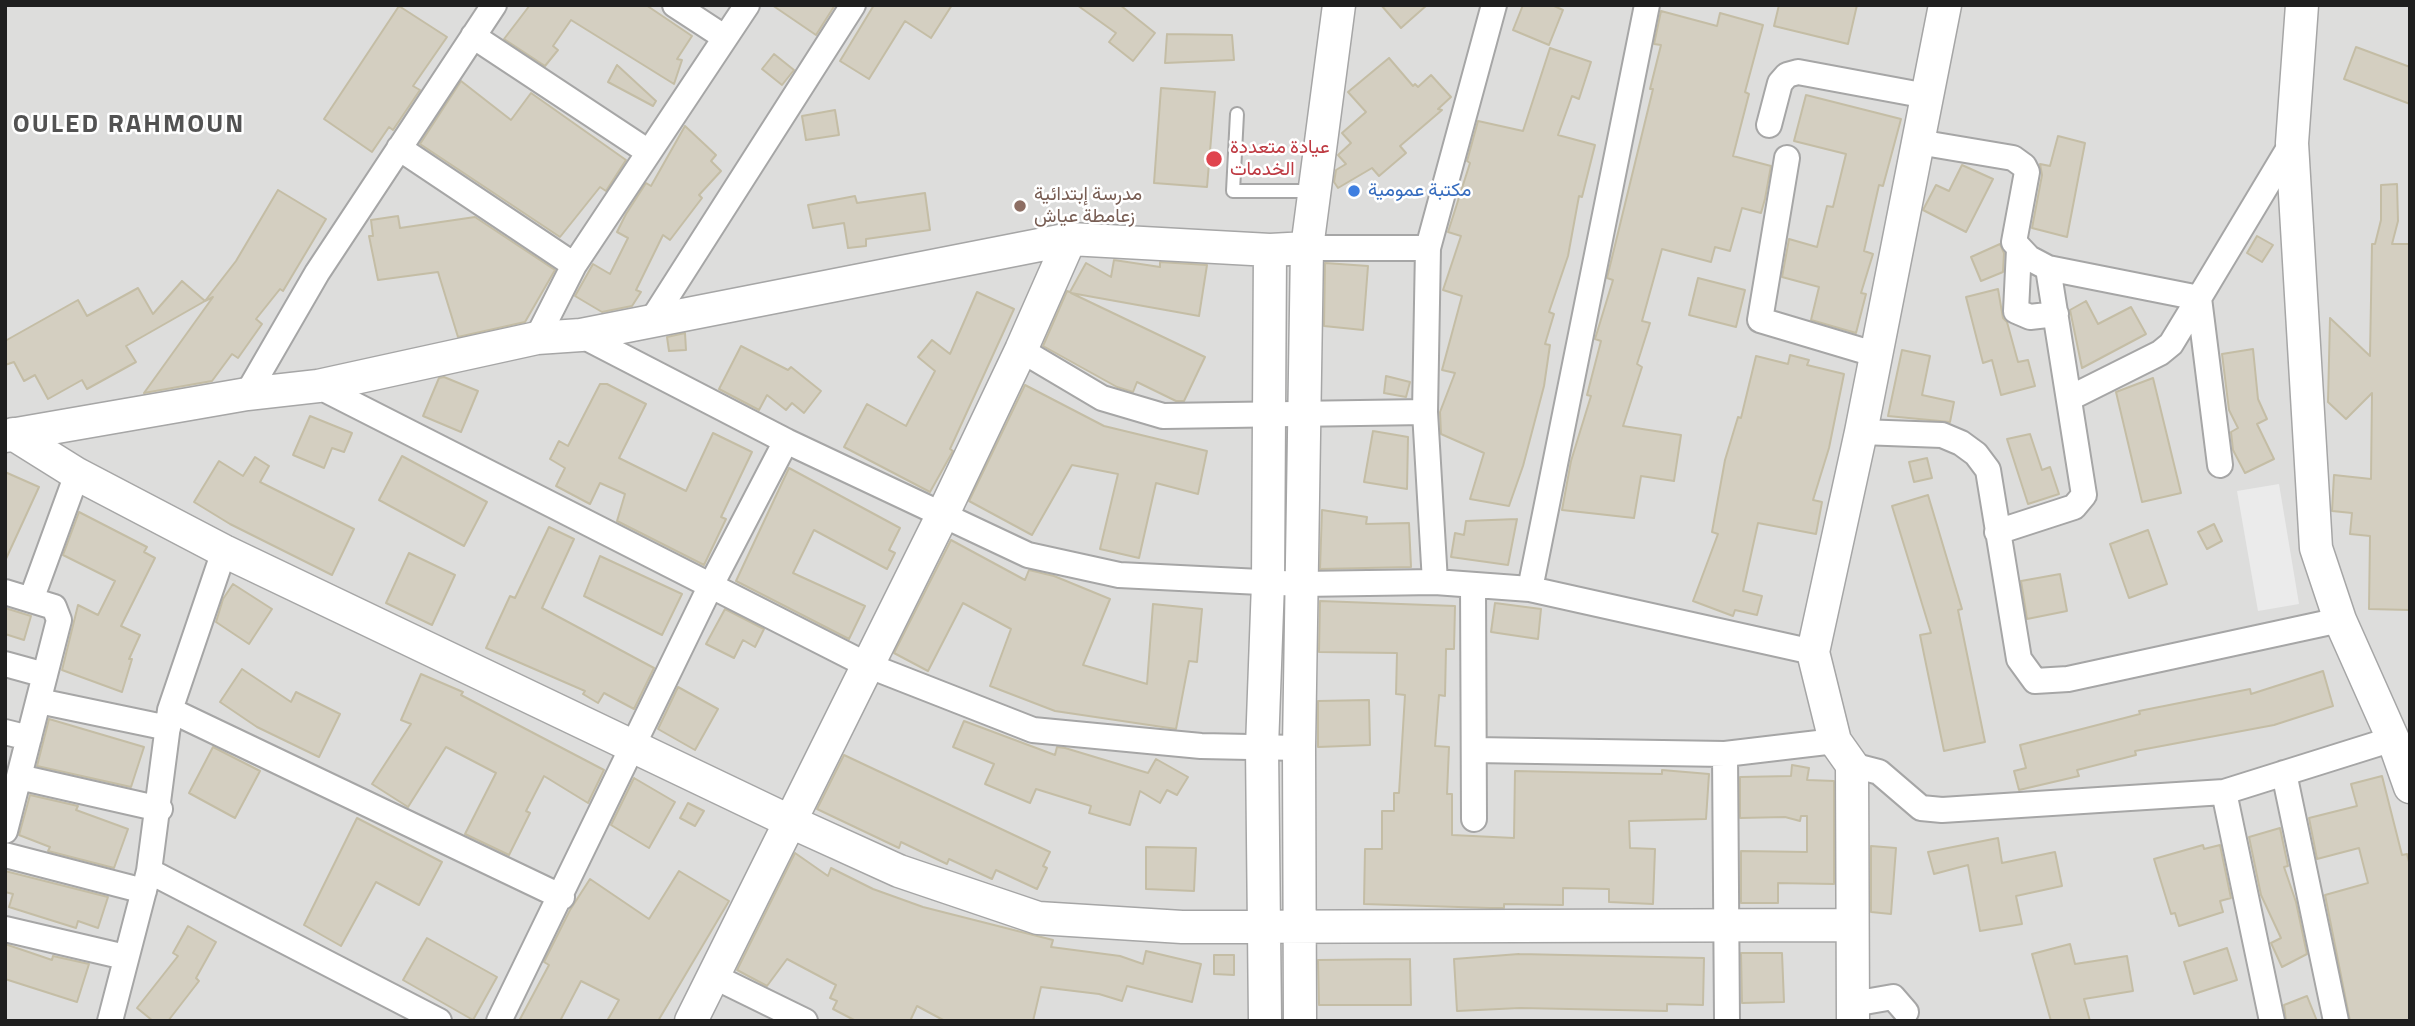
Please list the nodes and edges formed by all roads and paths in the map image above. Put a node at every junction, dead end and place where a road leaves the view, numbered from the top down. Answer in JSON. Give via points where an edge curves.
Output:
{"nodes":[{"id":1,"x":494,"y":5,"type":"edge"},
{"id":2,"x":675,"y":5,"type":"edge"},
{"id":3,"x":747,"y":5,"type":"edge"},
{"id":4,"x":853,"y":5,"type":"edge"},
{"id":5,"x":1339,"y":5,"type":"edge"},
{"id":6,"x":1494,"y":5,"type":"edge"},
{"id":7,"x":1647,"y":5,"type":"edge"},
{"id":8,"x":1945,"y":5,"type":"edge"},
{"id":9,"x":2302,"y":5,"type":"edge"},
{"id":10,"x":473,"y":36,"type":"junction"},
{"id":11,"x":724,"y":37,"type":"junction"},
{"id":12,"x":1927,"y":96,"type":"junction"},
{"id":13,"x":1237,"y":114,"type":"dead end"},
{"id":14,"x":1769,"y":125,"type":"dead end"},
{"id":15,"x":1918,"y":142,"type":"junction"},
{"id":16,"x":2292,"y":143,"type":"junction"},
{"id":17,"x":399,"y":148,"type":"junction"},
{"id":18,"x":647,"y":150,"type":"junction"},
{"id":19,"x":1787,"y":158,"type":"dead end"},
{"id":20,"x":1313,"y":191,"type":"junction"},
{"id":21,"x":1069,"y":239,"type":"junction"},
{"id":22,"x":1307,"y":248,"type":"junction"},
{"id":23,"x":1428,"y":248,"type":"junction"},
{"id":24,"x":2019,"y":249,"type":"junction"},
{"id":25,"x":1270,"y":250,"type":"junction"},
{"id":26,"x":573,"y":265,"type":"junction"},
{"id":27,"x":2048,"y":268,"type":"junction"},
{"id":28,"x":2199,"y":298,"type":"junction"},
{"id":29,"x":2056,"y":314,"type":"junction"},
{"id":30,"x":652,"y":320,"type":"junction"},
{"id":31,"x":581,"y":335,"type":"junction"},
{"id":32,"x":537,"y":338,"type":"junction"},
{"id":33,"x":1021,"y":350,"type":"junction"},
{"id":34,"x":1874,"y":354,"type":"junction"},
{"id":35,"x":318,"y":386,"type":"junction"},
{"id":36,"x":247,"y":394,"type":"junction"},
{"id":37,"x":2070,"y":398,"type":"junction"},
{"id":38,"x":1425,"y":412,"type":"junction"},
{"id":39,"x":1271,"y":413,"type":"junction"},
{"id":40,"x":1305,"y":413,"type":"junction"},
{"id":41,"x":1861,"y":432,"type":"junction"},
{"id":42,"x":9,"y":435,"type":"edge"},
{"id":43,"x":786,"y":442,"type":"junction"},
{"id":44,"x":2220,"y":465,"type":"dead end"},
{"id":45,"x":77,"y":474,"type":"junction"},
{"id":46,"x":943,"y":514,"type":"junction"},
{"id":47,"x":1997,"y":532,"type":"junction"},
{"id":48,"x":224,"y":551,"type":"junction"},
{"id":49,"x":1435,"y":582,"type":"junction"},
{"id":50,"x":1268,"y":583,"type":"junction"},
{"id":51,"x":1301,"y":584,"type":"junction"},
{"id":52,"x":1473,"y":586,"type":"junction"},
{"id":53,"x":710,"y":587,"type":"junction"},
{"id":54,"x":1530,"y":589,"type":"junction"},
{"id":55,"x":5,"y":593,"type":"edge"},
{"id":56,"x":31,"y":600,"type":"junction"},
{"id":57,"x":2340,"y":621,"type":"junction"},
{"id":58,"x":1813,"y":652,"type":"junction"},
{"id":59,"x":5,"y":664,"type":"edge"},
{"id":60,"x":867,"y":665,"type":"junction"},
{"id":61,"x":45,"y":675,"type":"junction"},
{"id":62,"x":38,"y":701,"type":"junction"},
{"id":63,"x":169,"y":719,"type":"junction"},
{"id":64,"x":17,"y":735,"type":"edge"},
{"id":65,"x":2393,"y":739,"type":"junction"},
{"id":66,"x":632,"y":744,"type":"junction"},
{"id":67,"x":1262,"y":747,"type":"junction"},
{"id":68,"x":1299,"y":748,"type":"junction"},
{"id":69,"x":1474,"y":750,"type":"junction"},
{"id":70,"x":1843,"y":753,"type":"junction"},
{"id":71,"x":1725,"y":754,"type":"junction"},
{"id":72,"x":2284,"y":773,"type":"junction"},
{"id":73,"x":19,"y":777,"type":"junction"},
{"id":74,"x":2410,"y":788,"type":"edge"},
{"id":75,"x":2224,"y":792,"type":"junction"},
{"id":76,"x":160,"y":809,"type":"junction"},
{"id":77,"x":7,"y":815,"type":"edge"},
{"id":78,"x":1474,"y":820,"type":"dead end"},
{"id":79,"x":789,"y":821,"type":"junction"},
{"id":80,"x":5,"y":855,"type":"edge"},
{"id":81,"x":147,"y":881,"type":"junction"},
{"id":82,"x":562,"y":897,"type":"junction"},
{"id":83,"x":1727,"y":926,"type":"junction"},
{"id":84,"x":1852,"y":926,"type":"junction"},
{"id":85,"x":1302,"y":927,"type":"junction"},
{"id":86,"x":1266,"y":928,"type":"junction"},
{"id":87,"x":5,"y":929,"type":"edge"},
{"id":88,"x":125,"y":957,"type":"junction"},
{"id":89,"x":713,"y":976,"type":"junction"},
{"id":90,"x":1853,"y":1012,"type":"edge"},
{"id":91,"x":1906,"y":1012,"type":"dead end"},
{"id":92,"x":110,"y":1021,"type":"edge"},
{"id":93,"x":439,"y":1021,"type":"edge"},
{"id":94,"x":499,"y":1021,"type":"edge"},
{"id":95,"x":691,"y":1021,"type":"edge"},
{"id":96,"x":805,"y":1021,"type":"edge"},
{"id":97,"x":1265,"y":1021,"type":"edge"},
{"id":98,"x":1300,"y":1021,"type":"edge"},
{"id":99,"x":1727,"y":1021,"type":"edge"},
{"id":100,"x":2272,"y":1021,"type":"edge"},
{"id":101,"x":2336,"y":1021,"type":"edge"}],
"edges":[{"from":1,"to":10,"type":"street"},
{"from":2,"to":11,"type":"street"},
{"from":3,"to":11,"type":"street"},
{"from":4,"to":30,"type":"street"},
{"from":5,"to":20,"type":"street"},
{"from":6,"to":23,"type":"street"},
{"from":7,"to":54,"type":"street"},
{"from":8,"to":12,"type":"street"},
{"from":9,"to":16,"type":"street"},
{"from":10,"to":17,"type":"street"},
{"from":10,"to":18,"type":"street"},
{"from":11,"to":18,"type":"street"},
{"from":12,"to":14,"type":"street","via":[[1798,72],[1780,83]]},
{"from":12,"to":15,"type":"street"},
{"from":13,"to":20,"type":"lane","via":[[1233,191]]},
{"from":15,"to":24,"type":"street","via":[[2013,158],[2024,166],[2027,172],[2014,242]]},
{"from":15,"to":34,"type":"street"},
{"from":16,"to":28,"type":"street"},
{"from":16,"to":57,"type":"street","via":[[2316,548]]},
{"from":17,"to":26,"type":"street"},
{"from":17,"to":36,"type":"street","via":[[317,273]]},
{"from":18,"to":26,"type":"street"},
{"from":19,"to":34,"type":"street","via":[[1760,320]]},
{"from":20,"to":22,"type":"street"},
{"from":21,"to":25,"type":"street"},
{"from":21,"to":30,"type":"street"},
{"from":21,"to":33,"type":"street"},
{"from":22,"to":23,"type":"street"},
{"from":22,"to":25,"type":"street"},
{"from":22,"to":40,"type":"street"},
{"from":23,"to":38,"type":"street"},
{"from":24,"to":27,"type":"street"},
{"from":24,"to":29,"type":"street","via":[[2016,311],[2030,317]]},
{"from":25,"to":39,"type":"street"},
{"from":26,"to":32,"type":"street"},
{"from":27,"to":28,"type":"street"},
{"from":27,"to":29,"type":"street"},
{"from":28,"to":37,"type":"street","via":[[2171,344],[2160,353]]},
{"from":28,"to":44,"type":"street"},
{"from":29,"to":37,"type":"street"},
{"from":30,"to":31,"type":"street"},
{"from":31,"to":32,"type":"street"},
{"from":31,"to":43,"type":"street"},
{"from":32,"to":35,"type":"street"},
{"from":33,"to":39,"type":"street","via":[[1102,398],[1163,415]]},
{"from":33,"to":46,"type":"street"},
{"from":34,"to":41,"type":"street"},
{"from":35,"to":36,"type":"street"},
{"from":35,"to":53,"type":"street"},
{"from":36,"to":42,"type":"street"},
{"from":37,"to":47,"type":"street","via":[[2084,495],[2074,507]]},
{"from":38,"to":40,"type":"street"},
{"from":38,"to":49,"type":"street"},
{"from":39,"to":40,"type":"street"},
{"from":39,"to":50,"type":"street"},
{"from":40,"to":51,"type":"street"},
{"from":41,"to":47,"type":"street","via":[[1942,435],[1962,443],[1988,470]]},
{"from":41,"to":58,"type":"street"},
{"from":42,"to":45,"type":"street"},
{"from":43,"to":46,"type":"street"},
{"from":43,"to":53,"type":"street"},
{"from":45,"to":48,"type":"street"},
{"from":45,"to":56,"type":"street"},
{"from":46,"to":50,"type":"street","via":[[1028,555],[1119,575]]},
{"from":46,"to":60,"type":"street"},
{"from":47,"to":57,"type":"street","via":[[2019,659],[2035,681],[2068,679]]},
{"from":48,"to":63,"type":"street"},
{"from":48,"to":66,"type":"street"},
{"from":49,"to":51,"type":"street"},
{"from":49,"to":52,"type":"street"},
{"from":50,"to":51,"type":"street"},
{"from":50,"to":67,"type":"street"},
{"from":51,"to":68,"type":"street"},
{"from":52,"to":54,"type":"street"},
{"from":52,"to":69,"type":"street"},
{"from":53,"to":60,"type":"street"},
{"from":53,"to":66,"type":"street"},
{"from":54,"to":58,"type":"street"},
{"from":55,"to":56,"type":"street"},
{"from":56,"to":61,"type":"street","via":[[54,607],[60,620]]},
{"from":57,"to":65,"type":"street"},
{"from":58,"to":70,"type":"street"},
{"from":59,"to":61,"type":"street"},
{"from":60,"to":67,"type":"street","via":[[1033,730],[1201,746]]},
{"from":60,"to":79,"type":"street"},
{"from":61,"to":62,"type":"street"},
{"from":62,"to":63,"type":"street"},
{"from":62,"to":64,"type":"street"},
{"from":63,"to":76,"type":"street"},
{"from":63,"to":82,"type":"street"},
{"from":64,"to":73,"type":"street"},
{"from":65,"to":72,"type":"street"},
{"from":65,"to":74,"type":"street"},
{"from":66,"to":79,"type":"street"},
{"from":66,"to":82,"type":"street"},
{"from":67,"to":68,"type":"street"},
{"from":67,"to":86,"type":"street"},
{"from":68,"to":85,"type":"street"},
{"from":69,"to":71,"type":"street"},
{"from":69,"to":78,"type":"street"},
{"from":70,"to":71,"type":"street"},
{"from":70,"to":75,"type":"street","via":[[1879,772],[1921,808]]},
{"from":70,"to":84,"type":"street"},
{"from":71,"to":83,"type":"street"},
{"from":72,"to":75,"type":"street"},
{"from":72,"to":101,"type":"street"},
{"from":73,"to":76,"type":"street"},
{"from":73,"to":77,"type":"street"},
{"from":75,"to":100,"type":"street"},
{"from":76,"to":81,"type":"street"},
{"from":79,"to":86,"type":"street","via":[[899,871],[1038,918]]},
{"from":79,"to":89,"type":"street"},
{"from":80,"to":81,"type":"street"},
{"from":81,"to":88,"type":"street"},
{"from":81,"to":93,"type":"street"},
{"from":82,"to":94,"type":"street"},
{"from":83,"to":84,"type":"street"},
{"from":83,"to":85,"type":"street"},
{"from":83,"to":99,"type":"street"},
{"from":84,"to":90,"type":"street"},
{"from":85,"to":86,"type":"street"},
{"from":85,"to":98,"type":"street"},
{"from":86,"to":97,"type":"street"},
{"from":87,"to":88,"type":"street"},
{"from":88,"to":92,"type":"street"},
{"from":89,"to":95,"type":"street"},
{"from":89,"to":96,"type":"street"},
{"from":90,"to":91,"type":"street","via":[[1893,997]]}]}
